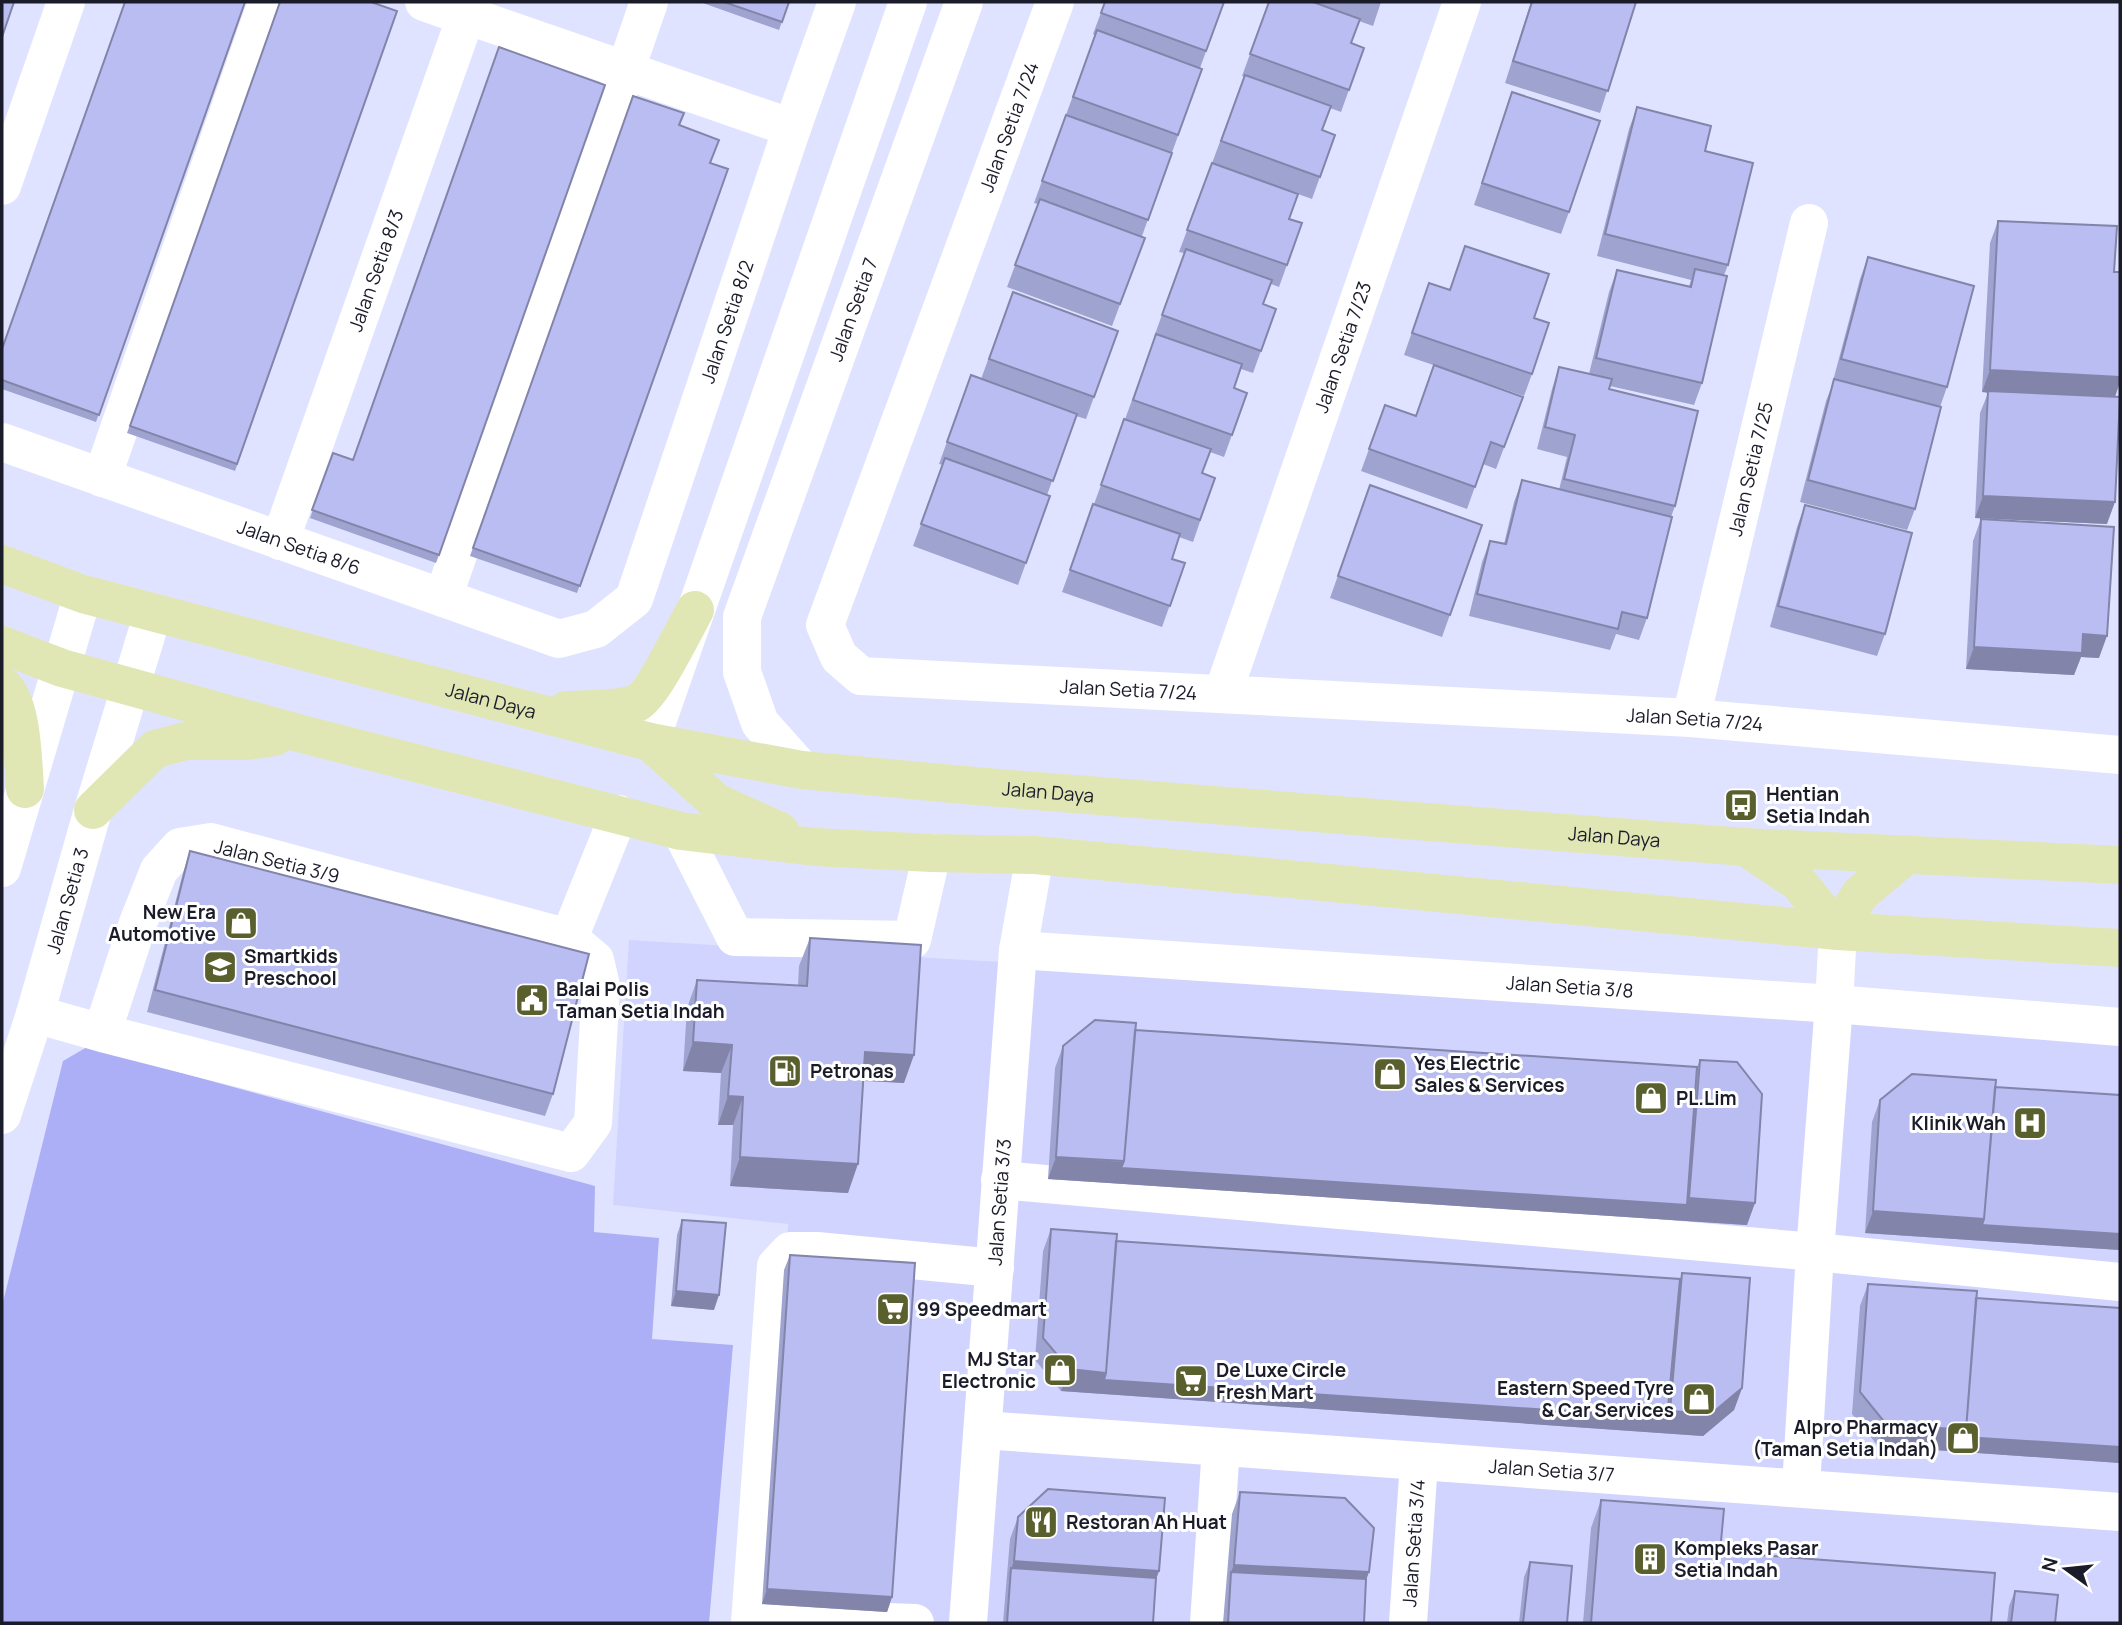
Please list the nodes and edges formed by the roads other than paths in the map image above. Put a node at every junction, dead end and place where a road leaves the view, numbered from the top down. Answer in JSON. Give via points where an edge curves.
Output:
{"nodes":[{"id":1,"x":66,"y":2,"type":"edge"},
{"id":2,"x":267,"y":2,"type":"edge"},
{"id":3,"x":424,"y":2,"type":"edge"},
{"id":4,"x":649,"y":2,"type":"edge"},
{"id":5,"x":837,"y":2,"type":"edge"},
{"id":6,"x":908,"y":2,"type":"edge"},
{"id":7,"x":964,"y":2,"type":"edge"},
{"id":8,"x":1055,"y":2,"type":"edge"},
{"id":9,"x":1462,"y":2,"type":"edge"},
{"id":10,"x":468,"y":11,"type":"edge"},
{"id":11,"x":624,"y":69,"type":"junction"},
{"id":12,"x":792,"y":128,"type":"junction"},
{"id":13,"x":2,"y":187,"type":"edge"},
{"id":14,"x":1809,"y":223,"type":"dead end"},
{"id":15,"x":2,"y":442,"type":"edge"},
{"id":16,"x":102,"y":478,"type":"junction"},
{"id":17,"x":280,"y":541,"type":"junction"},
{"id":18,"x":2,"y":564,"type":"edge"},
{"id":19,"x":83,"y":594,"type":"junction"},
{"id":20,"x":443,"y":598,"type":"junction"},
{"id":21,"x":695,"y":610,"type":"junction"},
{"id":22,"x":153,"y":613,"type":"junction"},
{"id":23,"x":596,"y":629,"type":"joint"},
{"id":24,"x":2,"y":645,"type":"edge"},
{"id":25,"x":62,"y":668,"type":"junction"},
{"id":26,"x":2,"y":685,"type":"edge"},
{"id":27,"x":131,"y":687,"type":"junction"},
{"id":28,"x":1223,"y":693,"type":"junction"},
{"id":29,"x":532,"y":710,"type":"junction"},
{"id":30,"x":1691,"y":718,"type":"junction"},
{"id":31,"x":302,"y":734,"type":"junction"},
{"id":32,"x":650,"y":742,"type":"junction"},
{"id":33,"x":2120,"y":755,"type":"edge"},
{"id":34,"x":802,"y":770,"type":"junction"},
{"id":35,"x":25,"y":789,"type":"junction"},
{"id":36,"x":93,"y":810,"type":"junction"},
{"id":37,"x":619,"y":814,"type":"junction"},
{"id":38,"x":681,"y":831,"type":"junction"},
{"id":39,"x":815,"y":847,"type":"junction"},
{"id":40,"x":1745,"y":847,"type":"junction"},
{"id":41,"x":932,"y":853,"type":"junction"},
{"id":42,"x":1908,"y":854,"type":"junction"},
{"id":43,"x":1035,"y":855,"type":"junction"},
{"id":44,"x":2120,"y":865,"type":"edge"},
{"id":45,"x":2,"y":868,"type":"edge"},
{"id":46,"x":1838,"y":931,"type":"junction"},
{"id":47,"x":569,"y":938,"type":"junction"},
{"id":48,"x":2120,"y":948,"type":"edge"},
{"id":49,"x":1018,"y":950,"type":"junction"},
{"id":50,"x":1834,"y":1004,"type":"junction"},
{"id":51,"x":35,"y":1014,"type":"junction"},
{"id":52,"x":2120,"y":1027,"type":"edge"},
{"id":53,"x":102,"y":1033,"type":"junction"},
{"id":54,"x":2,"y":1115,"type":"edge"},
{"id":55,"x":1000,"y":1180,"type":"junction"},
{"id":56,"x":1815,"y":1252,"type":"junction"},
{"id":57,"x":995,"y":1268,"type":"junction"},
{"id":58,"x":2120,"y":1282,"type":"edge"},
{"id":59,"x":983,"y":1430,"type":"junction"},
{"id":60,"x":1221,"y":1447,"type":"junction"},
{"id":61,"x":1419,"y":1462,"type":"junction"},
{"id":62,"x":1801,"y":1486,"type":"junction"},
{"id":63,"x":2120,"y":1512,"type":"edge"},
{"id":64,"x":750,"y":1620,"type":"edge"},
{"id":65,"x":915,"y":1623,"type":"edge"},
{"id":66,"x":968,"y":1623,"type":"edge"},
{"id":67,"x":1209,"y":1623,"type":"edge"},
{"id":68,"x":1408,"y":1623,"type":"edge"}],
"edges":[{"from":1,"to":13,"type":"street"},
{"from":2,"to":16,"type":"street"},
{"from":3,"to":10,"type":"street"},
{"from":4,"to":11,"type":"street"},
{"from":5,"to":12,"type":"street","name":"Jalan Setia 8/2"},
{"from":6,"to":21,"type":"street"},
{"from":7,"to":34,"type":"street","name":"Jalan Setia 7","via":[[742,617],[742,672],[760,723]]},
{"from":8,"to":28,"type":"street","name":"Jalan Setia 7/24","via":[[825,625],[839,657],[862,676]]},
{"from":9,"to":28,"type":"street","name":"Jalan Setia 7/23"},
{"from":10,"to":11,"type":"street"},
{"from":10,"to":17,"type":"street","name":"Jalan Setia 8/3"},
{"from":11,"to":12,"type":"street"},
{"from":11,"to":20,"type":"street"},
{"from":12,"to":23,"type":"street","name":"Jalan Setia 8/2","via":[[634,599]]},
{"from":14,"to":30,"type":"street","name":"Jalan Setia 7/25"},
{"from":15,"to":16,"type":"street","name":"Jalan Setia 8/6"},
{"from":16,"to":17,"type":"street","name":"Jalan Setia 8/6"},
{"from":17,"to":20,"type":"street","name":"Jalan Setia 8/6"},
{"from":18,"to":19,"type":"main road","name":"Jalan Daya"},
{"from":19,"to":22,"type":"main road","name":"Jalan Daya"},
{"from":19,"to":25,"type":"street"},
{"from":20,"to":23,"type":"street","name":"Jalan Setia 8/6","via":[[559,639]]},
{"from":21,"to":29,"type":"main road","via":[[651,689],[637,703],[604,709]]},
{"from":21,"to":32,"type":"street"},
{"from":22,"to":27,"type":"street","name":"Jalan Setia 3"},
{"from":22,"to":29,"type":"main road","name":"Jalan Daya"},
{"from":24,"to":25,"type":"main road"},
{"from":25,"to":27,"type":"main road"},
{"from":25,"to":35,"type":"street"},
{"from":26,"to":35,"type":"main road","via":[[18,715]]},
{"from":27,"to":31,"type":"main road"},
{"from":27,"to":36,"type":"street","name":"Jalan Setia 3"},
{"from":28,"to":30,"type":"street","name":"Jalan Setia 7/24"},
{"from":29,"to":32,"type":"main road","name":"Jalan Daya"},
{"from":30,"to":33,"type":"street","name":"Jalan Setia 7/24"},
{"from":31,"to":36,"type":"main road","via":[[247,741],[186,741],[155,749]]},
{"from":31,"to":37,"type":"main road"},
{"from":32,"to":34,"type":"main road","name":"Jalan Daya"},
{"from":32,"to":39,"type":"main road","via":[[716,802]]},
{"from":34,"to":40,"type":"main road","name":"Jalan Daya"},
{"from":35,"to":45,"type":"street"},
{"from":36,"to":51,"type":"street","name":"Jalan Setia 3"},
{"from":37,"to":38,"type":"main road"},
{"from":37,"to":47,"type":"street"},
{"from":38,"to":39,"type":"main road"},
{"from":38,"to":41,"type":"street","via":[[735,937],[912,940]]},
{"from":39,"to":41,"type":"main road"},
{"from":40,"to":42,"type":"main road","name":"Jalan Daya"},
{"from":40,"to":46,"type":"main road","via":[[1798,883]]},
{"from":41,"to":43,"type":"main road"},
{"from":42,"to":44,"type":"main road","name":"Jalan Daya"},
{"from":42,"to":46,"type":"main road","via":[[1860,894]]},
{"from":43,"to":46,"type":"main road"},
{"from":43,"to":49,"type":"street","name":"Jalan Setia 3/3"},
{"from":46,"to":48,"type":"main road"},
{"from":46,"to":50,"type":"street"},
{"from":47,"to":53,"type":"street","name":"Jalan Setia 3/9","via":[[211,842],[180,847],[159,870]]},
{"from":47,"to":53,"type":"street","via":[[595,960],[601,986],[593,1123],[571,1153]]},
{"from":49,"to":50,"type":"street","name":"Jalan Setia 3/8"},
{"from":49,"to":55,"type":"street","name":"Jalan Setia 3/3"},
{"from":50,"to":52,"type":"street","name":"Jalan Setia 3/8"},
{"from":50,"to":56,"type":"street"},
{"from":51,"to":53,"type":"street"},
{"from":51,"to":54,"type":"street","name":"Jalan Setia 3"},
{"from":55,"to":56,"type":"street"},
{"from":55,"to":57,"type":"street","name":"Jalan Setia 3/3"},
{"from":56,"to":58,"type":"street"},
{"from":56,"to":62,"type":"street"},
{"from":57,"to":59,"type":"street","name":"Jalan Setia 3/3"},
{"from":57,"to":64,"type":"street","via":[[817,1251],[790,1251],[776,1266]]},
{"from":59,"to":60,"type":"street","name":"Jalan Setia 3/7"},
{"from":59,"to":66,"type":"street","name":"Jalan Setia 3/3"},
{"from":60,"to":61,"type":"street","name":"Jalan Setia 3/7"},
{"from":60,"to":67,"type":"street"},
{"from":61,"to":62,"type":"street","name":"Jalan Setia 3/7"},
{"from":61,"to":68,"type":"street","name":"Jalan Setia 3/4"},
{"from":62,"to":63,"type":"street","name":"Jalan Setia 3/7"},
{"from":64,"to":65,"type":"street"}]}
